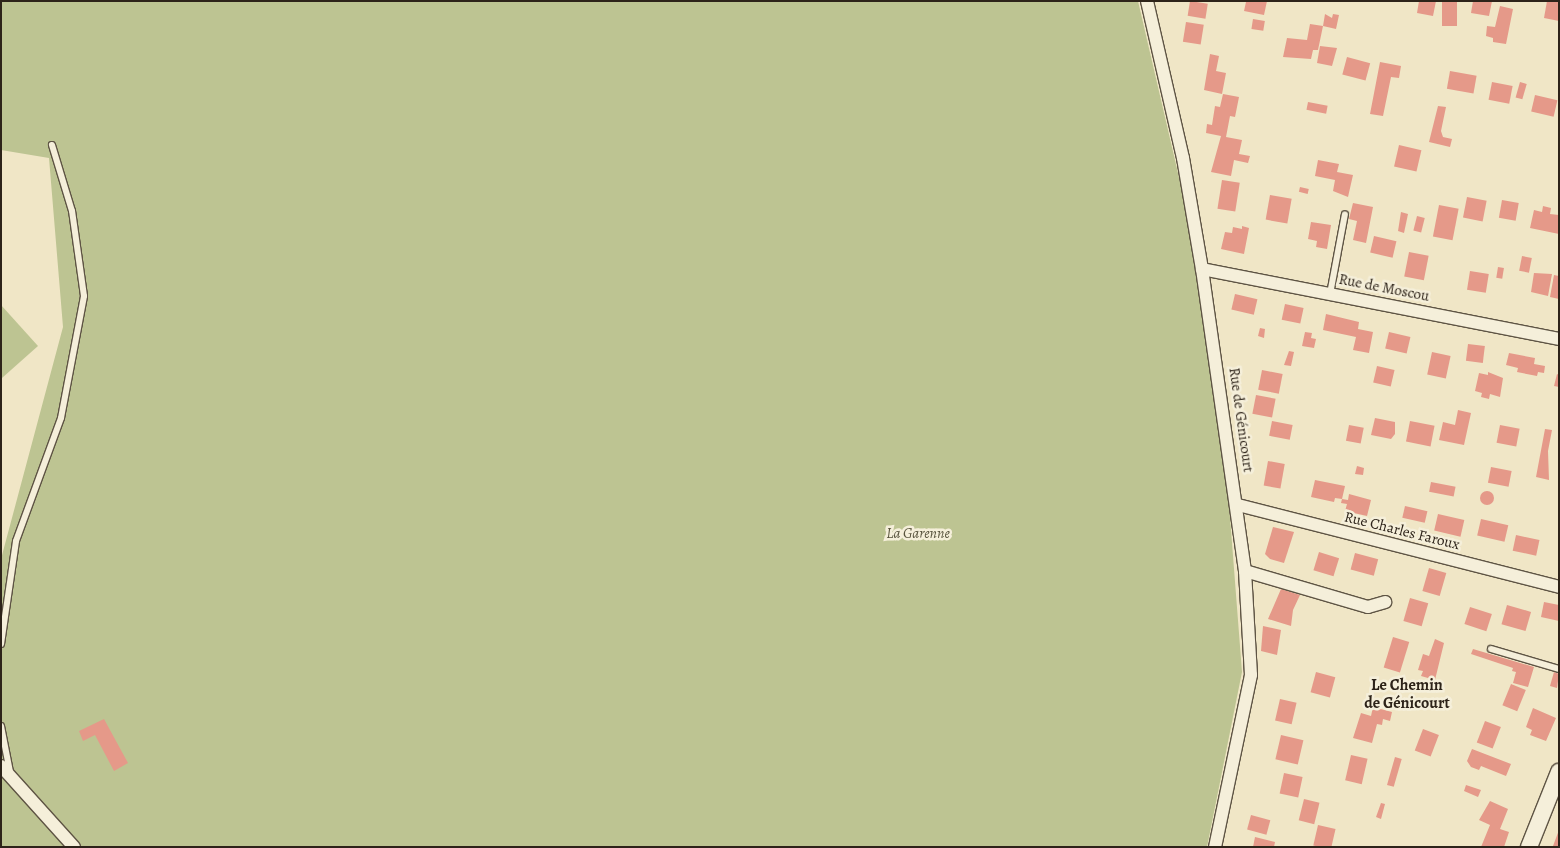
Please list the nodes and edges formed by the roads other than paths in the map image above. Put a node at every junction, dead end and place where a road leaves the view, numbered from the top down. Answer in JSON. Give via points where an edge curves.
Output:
{"nodes":[{"id":1,"x":1147,"y":1,"type":"edge"},
{"id":2,"x":52,"y":145,"type":"dead end"},
{"id":3,"x":1345,"y":214,"type":"dead end"},
{"id":4,"x":1202,"y":269,"type":"junction"},
{"id":5,"x":1330,"y":294,"type":"junction"},
{"id":6,"x":1559,"y":339,"type":"edge"},
{"id":7,"x":1238,"y":505,"type":"junction"},
{"id":8,"x":1245,"y":571,"type":"junction"},
{"id":9,"x":1559,"y":587,"type":"edge"},
{"id":10,"x":1384,"y":602,"type":"dead end"},
{"id":11,"x":1,"y":644,"type":"edge"},
{"id":12,"x":1491,"y":649,"type":"dead end"},
{"id":13,"x":1559,"y":669,"type":"edge"},
{"id":14,"x":1,"y":726,"type":"edge"},
{"id":15,"x":1,"y":766,"type":"edge"},
{"id":16,"x":1559,"y":772,"type":"edge"},
{"id":17,"x":11,"y":776,"type":"junction"},
{"id":18,"x":1534,"y":839,"type":"edge"},
{"id":19,"x":74,"y":847,"type":"edge"},
{"id":20,"x":1215,"y":847,"type":"edge"}],
"edges":[{"from":1,"to":4,"type":"street","name":"Rue de Génicourt","via":[[1183,158]]},
{"from":2,"to":11,"type":"lane","via":[[72,211],[84,296],[62,418],[16,541]]},
{"from":3,"to":5,"type":"lane"},
{"from":4,"to":5,"type":"street","name":"Rue de Moscou"},
{"from":4,"to":7,"type":"street","name":"Rue de Génicourt"},
{"from":5,"to":6,"type":"street","name":"Rue de Moscou"},
{"from":7,"to":8,"type":"street","name":"Rue de Génicourt"},
{"from":7,"to":9,"type":"street","name":"Rue Charles Faroux"},
{"from":8,"to":10,"type":"street","via":[[1368,607]]},
{"from":8,"to":20,"type":"street","name":"Rue de Génicourt","via":[[1251,674]]},
{"from":12,"to":13,"type":"lane"},
{"from":14,"to":17,"type":"lane"},
{"from":15,"to":17,"type":"street"},
{"from":16,"to":18,"type":"street"},
{"from":17,"to":19,"type":"street"}]}
